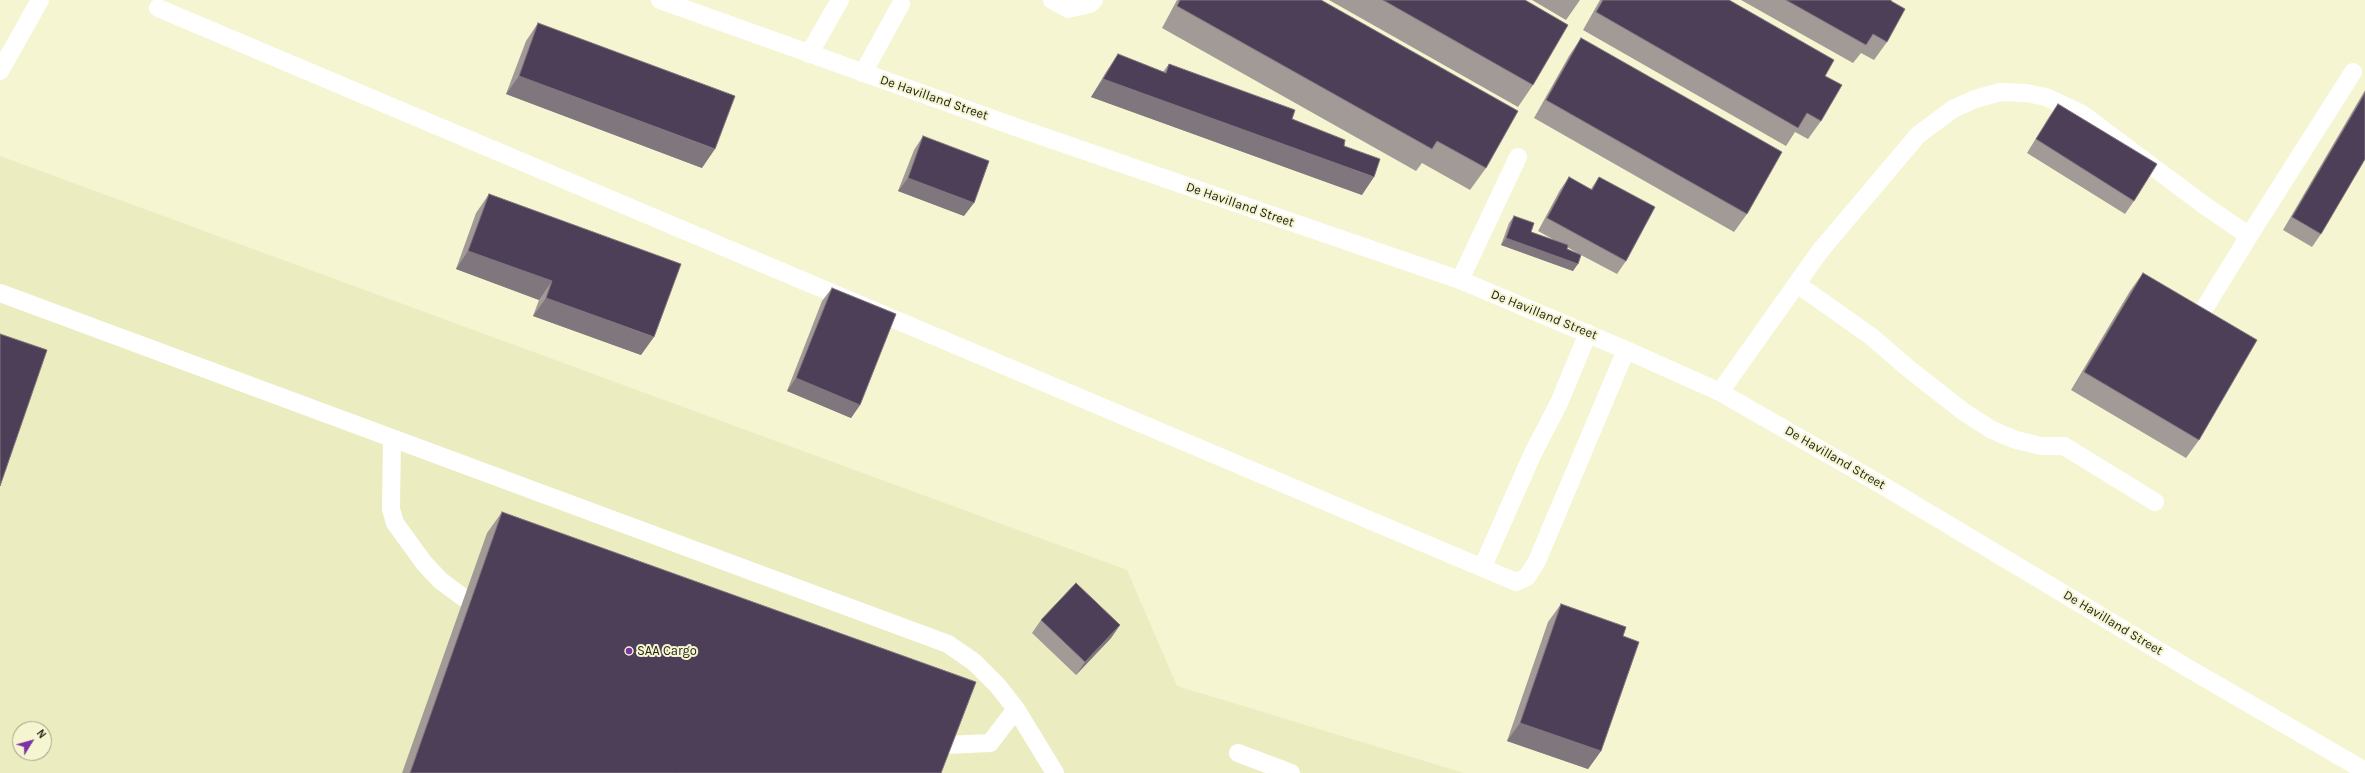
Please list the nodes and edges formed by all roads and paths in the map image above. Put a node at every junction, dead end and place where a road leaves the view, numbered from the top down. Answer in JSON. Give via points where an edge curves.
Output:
{"nodes":[{"id":1,"x":40,"y":0,"type":"edge"},
{"id":2,"x":660,"y":0,"type":"edge"},
{"id":3,"x":840,"y":0,"type":"edge"},
{"id":4,"x":1052,"y":0,"type":"edge"},
{"id":5,"x":1094,"y":0,"type":"edge"},
{"id":6,"x":901,"y":4,"type":"dead end"},
{"id":7,"x":158,"y":8,"type":"dead end"},
{"id":8,"x":809,"y":54,"type":"junction"},
{"id":9,"x":0,"y":71,"type":"edge"},
{"id":10,"x":2353,"y":72,"type":"dead end"},
{"id":11,"x":863,"y":73,"type":"junction"},
{"id":12,"x":1518,"y":157,"type":"dead end"},
{"id":13,"x":2249,"y":236,"type":"junction"},
{"id":14,"x":1460,"y":280,"type":"junction"},
{"id":15,"x":1797,"y":284,"type":"junction"},
{"id":16,"x":0,"y":292,"type":"edge"},
{"id":17,"x":2199,"y":317,"type":"edge"},
{"id":18,"x":1588,"y":333,"type":"junction"},
{"id":19,"x":1626,"y":350,"type":"junction"},
{"id":20,"x":1720,"y":392,"type":"junction"},
{"id":21,"x":392,"y":438,"type":"junction"},
{"id":22,"x":2155,"y":502,"type":"dead end"},
{"id":23,"x":1483,"y":566,"type":"junction"},
{"id":24,"x":464,"y":598,"type":"dead end"},
{"id":25,"x":1016,"y":709,"type":"junction"},
{"id":26,"x":946,"y":745,"type":"edge"},
{"id":27,"x":1238,"y":753,"type":"dead end"},
{"id":28,"x":2365,"y":770,"type":"edge"},
{"id":29,"x":1055,"y":773,"type":"edge"},
{"id":30,"x":1291,"y":773,"type":"edge"}],
"edges":[{"from":1,"to":9,"type":"lane"},
{"from":2,"to":8,"type":"lane","name":"De Havilland Street"},
{"from":3,"to":8,"type":"lane"},
{"from":4,"to":5,"type":"lane","via":[[1068,9],[1090,4]]},
{"from":6,"to":11,"type":"lane"},
{"from":7,"to":23,"type":"lane"},
{"from":8,"to":11,"type":"lane","name":"De Havilland Street"},
{"from":10,"to":13,"type":"lane"},
{"from":11,"to":14,"type":"lane","name":"De Havilland Street"},
{"from":12,"to":14,"type":"lane"},
{"from":13,"to":15,"type":"lane","via":[[2082,114],[2046,97],[2000,92],[1953,109],[1918,135],[1838,229]]},
{"from":13,"to":17,"type":"lane"},
{"from":14,"to":18,"type":"lane","name":"De Havilland Street"},
{"from":15,"to":20,"type":"lane"},
{"from":15,"to":22,"type":"lane","via":[[1872,337],[1908,369],[1992,430],[2016,440],[2042,446],[2064,446]]},
{"from":16,"to":21,"type":"lane"},
{"from":18,"to":19,"type":"lane","name":"De Havilland Street"},
{"from":18,"to":23,"type":"lane","via":[[1559,403],[1533,453]]},
{"from":19,"to":20,"type":"lane","name":"De Havilland Street"},
{"from":19,"to":23,"type":"lane","via":[[1533,570],[1524,579],[1516,582]]},
{"from":20,"to":28,"type":"lane","name":"De Havilland Street"},
{"from":21,"to":24,"type":"lane","via":[[390,495],[395,523],[424,563],[441,581]]},
{"from":21,"to":25,"type":"lane","via":[[948,644],[974,662]]},
{"from":25,"to":26,"type":"lane","via":[[990,743]]},
{"from":25,"to":29,"type":"lane"},
{"from":27,"to":30,"type":"lane"}]}
